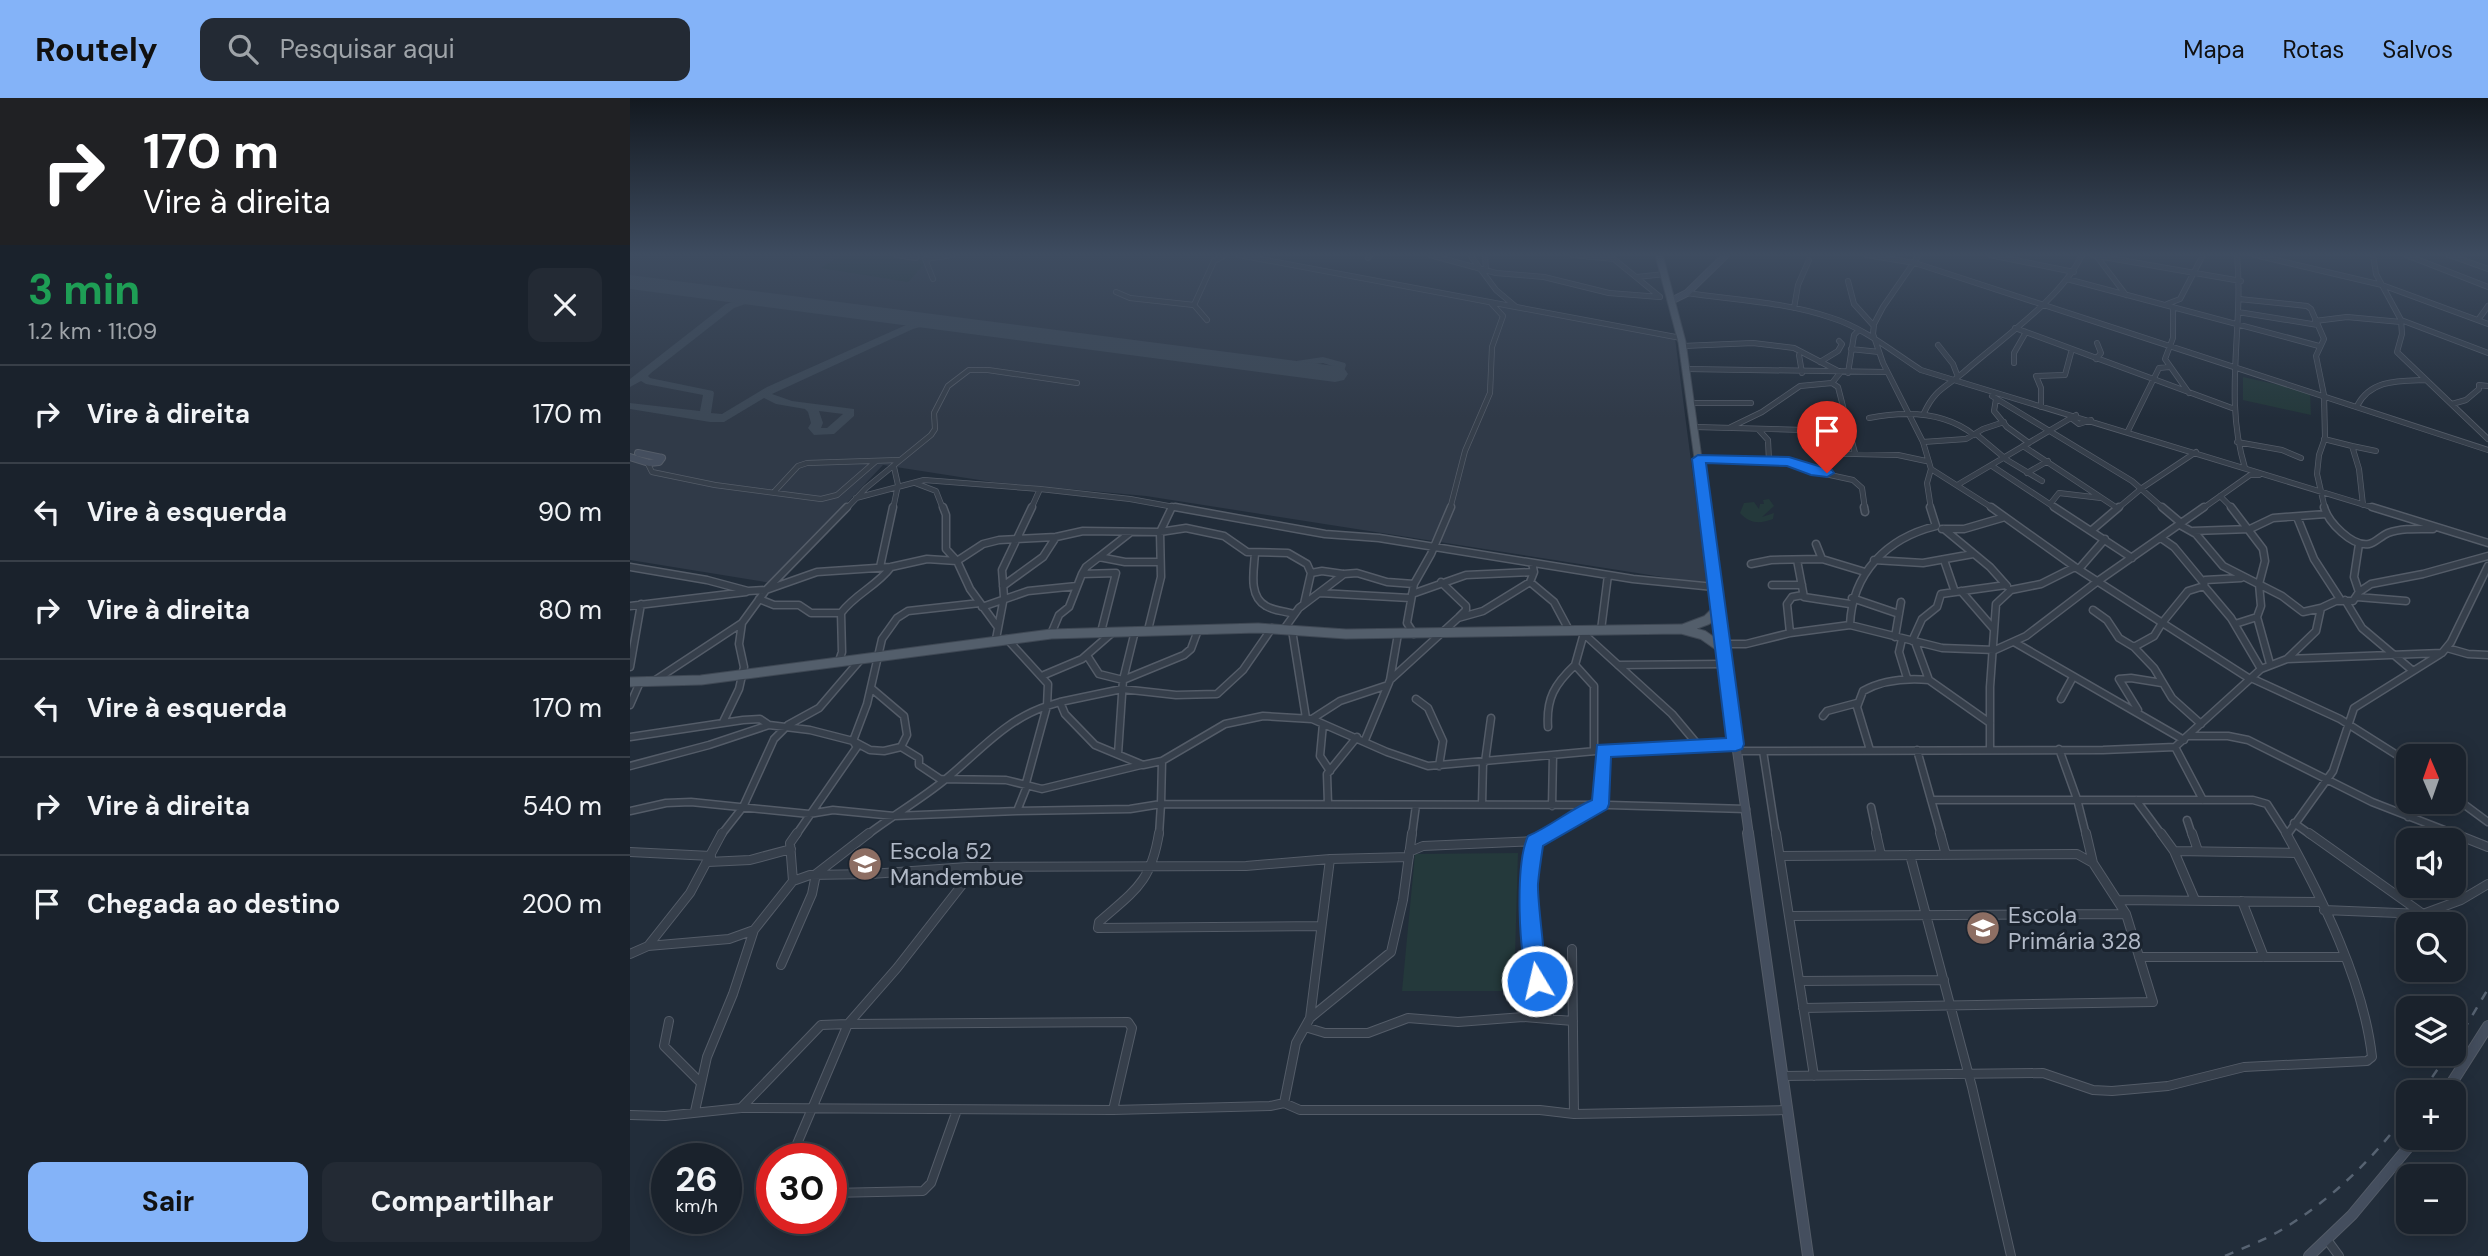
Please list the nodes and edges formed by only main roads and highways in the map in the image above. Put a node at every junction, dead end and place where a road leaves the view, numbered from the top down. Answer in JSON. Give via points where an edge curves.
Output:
{"nodes":[{"id":1,"x":1675,"y":309,"type":"edge"},
{"id":2,"x":630,"y":454,"type":"edge"},
{"id":3,"x":1717,"y":610,"type":"junction"},
{"id":4,"x":1681,"y":629,"type":"junction"},
{"id":5,"x":1722,"y":647,"type":"junction"},
{"id":6,"x":630,"y":682,"type":"edge"},
{"id":7,"x":2488,"y":1026,"type":"edge"},
{"id":8,"x":2454,"y":1080,"type":"edge"},
{"id":9,"x":2407,"y":1150,"type":"edge"},
{"id":10,"x":1808,"y":1256,"type":"edge"},
{"id":11,"x":2309,"y":1256,"type":"edge"}],
"edges":[{"from":1,"to":3,"type":"main road","via":[[1692,403]]},
{"from":2,"to":2,"type":"main road","via":[[660,456],[663,459],[647,461]]},
{"from":3,"to":4,"type":"main road","via":[[1707,620]]},
{"from":3,"to":5,"type":"main road"},
{"from":4,"to":5,"type":"main road"},
{"from":4,"to":6,"type":"main road","via":[[1346,635],[1272,628],[1051,634],[701,680]]},
{"from":5,"to":10,"type":"main road"},
{"from":7,"to":8,"type":"main road"},
{"from":9,"to":11,"type":"main road","via":[[2328,1241]]}]}
